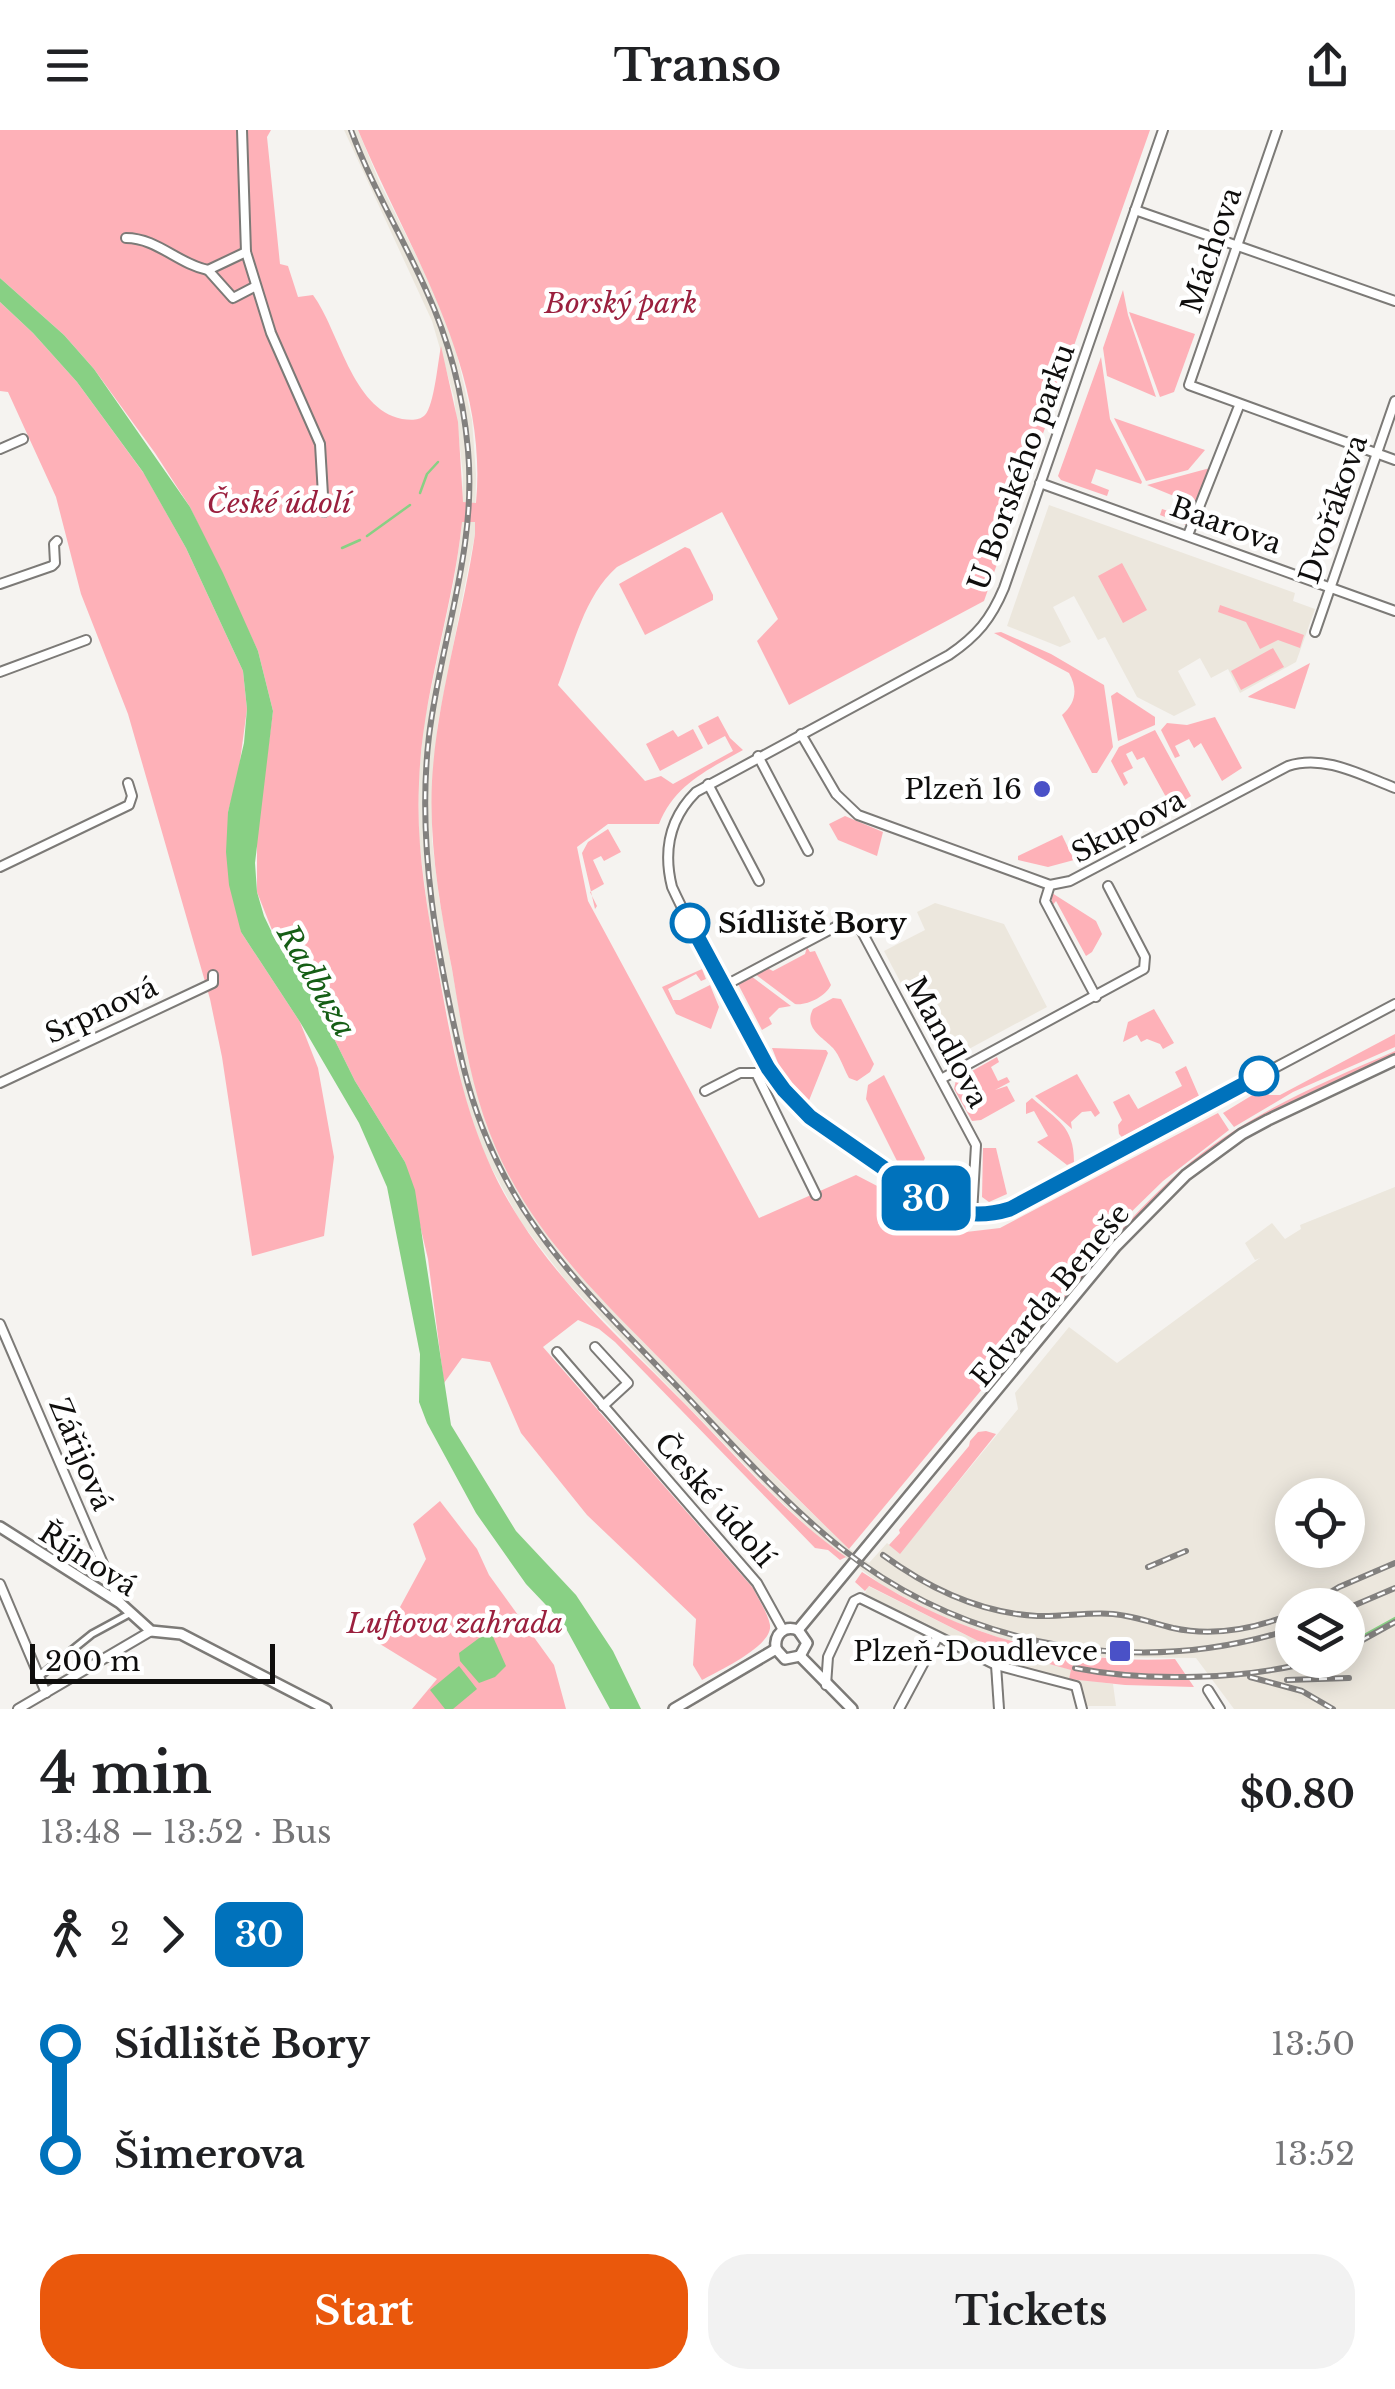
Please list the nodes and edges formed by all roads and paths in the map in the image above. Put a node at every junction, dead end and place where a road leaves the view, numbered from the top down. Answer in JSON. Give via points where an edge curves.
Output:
{"nodes":[{"id":1,"x":242,"y":130,"type":"edge"},
{"id":2,"x":1163,"y":130,"type":"edge"},
{"id":3,"x":1277,"y":130,"type":"edge"},
{"id":4,"x":1135,"y":210,"type":"junction"},
{"id":5,"x":126,"y":238,"type":"dead end"},
{"id":6,"x":1236,"y":245,"type":"junction"},
{"id":7,"x":246,"y":252,"type":"junction"},
{"id":8,"x":208,"y":270,"type":"junction"},
{"id":9,"x":256,"y":286,"type":"junction"},
{"id":10,"x":1395,"y":301,"type":"edge"},
{"id":11,"x":1395,"y":401,"type":"edge"},
{"id":12,"x":1239,"y":406,"type":"junction"},
{"id":13,"x":23,"y":439,"type":"dead end"},
{"id":14,"x":0,"y":449,"type":"edge"},
{"id":15,"x":1377,"y":454,"type":"junction"},
{"id":16,"x":1395,"y":460,"type":"edge"},
{"id":17,"x":1040,"y":483,"type":"junction"},
{"id":18,"x":324,"y":512,"type":"dead end"},
{"id":19,"x":1188,"y":535,"type":"junction"},
{"id":20,"x":57,"y":541,"type":"dead end"},
{"id":21,"x":0,"y":584,"type":"edge"},
{"id":22,"x":1329,"y":588,"type":"junction"},
{"id":23,"x":1395,"y":611,"type":"edge"},
{"id":24,"x":1315,"y":632,"type":"dead end"},
{"id":25,"x":86,"y":640,"type":"dead end"},
{"id":26,"x":0,"y":672,"type":"edge"},
{"id":27,"x":801,"y":734,"type":"junction"},
{"id":28,"x":758,"y":756,"type":"junction"},
{"id":29,"x":128,"y":783,"type":"dead end"},
{"id":30,"x":708,"y":784,"type":"junction"},
{"id":31,"x":1395,"y":788,"type":"edge"},
{"id":32,"x":808,"y":851,"type":"dead end"},
{"id":33,"x":0,"y":867,"type":"edge"},
{"id":34,"x":759,"y":880,"type":"dead end"},
{"id":35,"x":1050,"y":885,"type":"junction"},
{"id":36,"x":1108,"y":886,"type":"dead end"},
{"id":37,"x":213,"y":975,"type":"dead end"},
{"id":38,"x":724,"y":986,"type":"junction"},
{"id":39,"x":1096,"y":997,"type":"junction"},
{"id":40,"x":1395,"y":1004,"type":"edge"},
{"id":41,"x":1395,"y":1060,"type":"edge"},
{"id":42,"x":768,"y":1068,"type":"junction"},
{"id":43,"x":757,"y":1074,"type":"junction"},
{"id":44,"x":942,"y":1080,"type":"junction"},
{"id":45,"x":0,"y":1082,"type":"edge"},
{"id":46,"x":705,"y":1091,"type":"dead end"},
{"id":47,"x":816,"y":1194,"type":"dead end"},
{"id":48,"x":972,"y":1214,"type":"junction"},
{"id":49,"x":0,"y":1324,"type":"edge"},
{"id":50,"x":595,"y":1346,"type":"dead end"},
{"id":51,"x":557,"y":1352,"type":"dead end"},
{"id":52,"x":604,"y":1406,"type":"junction"},
{"id":53,"x":0,"y":1528,"type":"edge"},
{"id":54,"x":0,"y":1584,"type":"edge"},
{"id":55,"x":120,"y":1603,"type":"junction"},
{"id":56,"x":132,"y":1613,"type":"junction"},
{"id":57,"x":783,"y":1630,"type":"junction"},
{"id":58,"x":798,"y":1630,"type":"junction"},
{"id":59,"x":150,"y":1631,"type":"junction"},
{"id":60,"x":937,"y":1638,"type":"junction"},
{"id":61,"x":776,"y":1649,"type":"junction"},
{"id":62,"x":800,"y":1656,"type":"junction"},
{"id":63,"x":996,"y":1665,"type":"junction"},
{"id":64,"x":38,"y":1677,"type":"junction"},
{"id":65,"x":826,"y":1685,"type":"junction"},
{"id":66,"x":1208,"y":1690,"type":"dead end"},
{"id":67,"x":46,"y":1693,"type":"junction"},
{"id":68,"x":18,"y":1709,"type":"edge"},
{"id":69,"x":326,"y":1709,"type":"edge"},
{"id":70,"x":674,"y":1709,"type":"edge"},
{"id":71,"x":852,"y":1709,"type":"edge"},
{"id":72,"x":898,"y":1709,"type":"edge"},
{"id":73,"x":999,"y":1709,"type":"edge"},
{"id":74,"x":1082,"y":1709,"type":"edge"},
{"id":75,"x":1220,"y":1709,"type":"edge"}],
"edges":[{"from":1,"to":7,"type":"street"},
{"from":2,"to":4,"type":"street","name":"U Borského parku"},
{"from":3,"to":6,"type":"street","name":"Máchova"},
{"from":4,"to":6,"type":"street"},
{"from":4,"to":17,"type":"street","name":"U Borského parku"},
{"from":5,"to":8,"type":"street","via":[[151,242]]},
{"from":6,"to":10,"type":"street"},
{"from":6,"to":12,"type":"street","name":"Máchova","via":[[1189,385]]},
{"from":7,"to":8,"type":"street"},
{"from":7,"to":9,"type":"street"},
{"from":8,"to":9,"type":"street","via":[[233,298]]},
{"from":9,"to":18,"type":"street","via":[[320,444]]},
{"from":11,"to":15,"type":"street","name":"Dvořákova"},
{"from":12,"to":15,"type":"street"},
{"from":12,"to":19,"type":"street"},
{"from":13,"to":14,"type":"street"},
{"from":15,"to":16,"type":"street"},
{"from":15,"to":22,"type":"street","name":"Dvořákova"},
{"from":17,"to":19,"type":"street","name":"Baarova"},
{"from":17,"to":27,"type":"street","name":"U Borského parku","via":[[1004,588],[981,631]]},
{"from":19,"to":22,"type":"street","name":"Baarova"},
{"from":20,"to":21,"type":"street","via":[[56,563]]},
{"from":22,"to":23,"type":"street","name":"Baarova"},
{"from":22,"to":24,"type":"street","name":"Dvořákova"},
{"from":25,"to":26,"type":"street"},
{"from":27,"to":28,"type":"street","name":"U Borského parku"},
{"from":27,"to":35,"type":"street","name":"Skupova","via":[[836,794],[858,815]]},
{"from":28,"to":30,"type":"street","name":"U Borského parku"},
{"from":28,"to":32,"type":"street"},
{"from":29,"to":33,"type":"street","via":[[129,806]]},
{"from":30,"to":34,"type":"street"},
{"from":30,"to":38,"type":"street","name":"U Borského parku","via":[[681,809],[669,840],[668,870]]},
{"from":31,"to":35,"type":"street","name":"Skupova","via":[[1305,760],[1070,881]]},
{"from":35,"to":39,"type":"street","via":[[1045,901]]},
{"from":36,"to":39,"type":"street","via":[[1146,966]]},
{"from":37,"to":45,"type":"street","name":"Srpnová","via":[[213,983]]},
{"from":38,"to":42,"type":"street","name":"U Borského parku"},
{"from":38,"to":44,"type":"street","name":"Mandlova","via":[[837,926],[856,926]]},
{"from":39,"to":44,"type":"street"},
{"from":40,"to":48,"type":"street","via":[[1010,1209]]},
{"from":41,"to":58,"type":"street","name":"Edvarda Beneše","via":[[1298,1103],[1186,1175],[1116,1246]]},
{"from":42,"to":43,"type":"street"},
{"from":42,"to":48,"type":"street","name":"U Borského parku","via":[[836,1136],[937,1205]]},
{"from":43,"to":46,"type":"street","via":[[740,1074]]},
{"from":43,"to":47,"type":"street"},
{"from":44,"to":48,"type":"street","name":"Mandlova","via":[[976,1145]]},
{"from":49,"to":55,"type":"street","name":"Zářijová"},
{"from":50,"to":52,"type":"street","via":[[628,1382]]},
{"from":51,"to":52,"type":"street","name":"České údolí"},
{"from":52,"to":57,"type":"street","name":"České údolí","via":[[757,1583]]},
{"from":53,"to":55,"type":"street","name":"Říjnová"},
{"from":54,"to":64,"type":"street"},
{"from":55,"to":56,"type":"street","name":"Říjnová"},
{"from":56,"to":59,"type":"street","name":"Říjnová"},
{"from":56,"to":64,"type":"street","via":[[92,1634]]},
{"from":57,"to":58,"type":"street"},
{"from":57,"to":61,"type":"street"},
{"from":58,"to":62,"type":"street","via":[[806,1643]]},
{"from":59,"to":67,"type":"street"},
{"from":59,"to":69,"type":"street","via":[[181,1634]]},
{"from":60,"to":63,"type":"street"},
{"from":60,"to":65,"type":"street","via":[[857,1598],[828,1657]]},
{"from":60,"to":72,"type":"street"},
{"from":61,"to":62,"type":"street","via":[[786,1658]]},
{"from":61,"to":70,"type":"street"},
{"from":62,"to":65,"type":"street"},
{"from":63,"to":73,"type":"street"},
{"from":63,"to":74,"type":"street","via":[[1076,1686]]},
{"from":64,"to":67,"type":"street"},
{"from":65,"to":71,"type":"street"},
{"from":66,"to":75,"type":"street"},
{"from":67,"to":68,"type":"street"}]}
